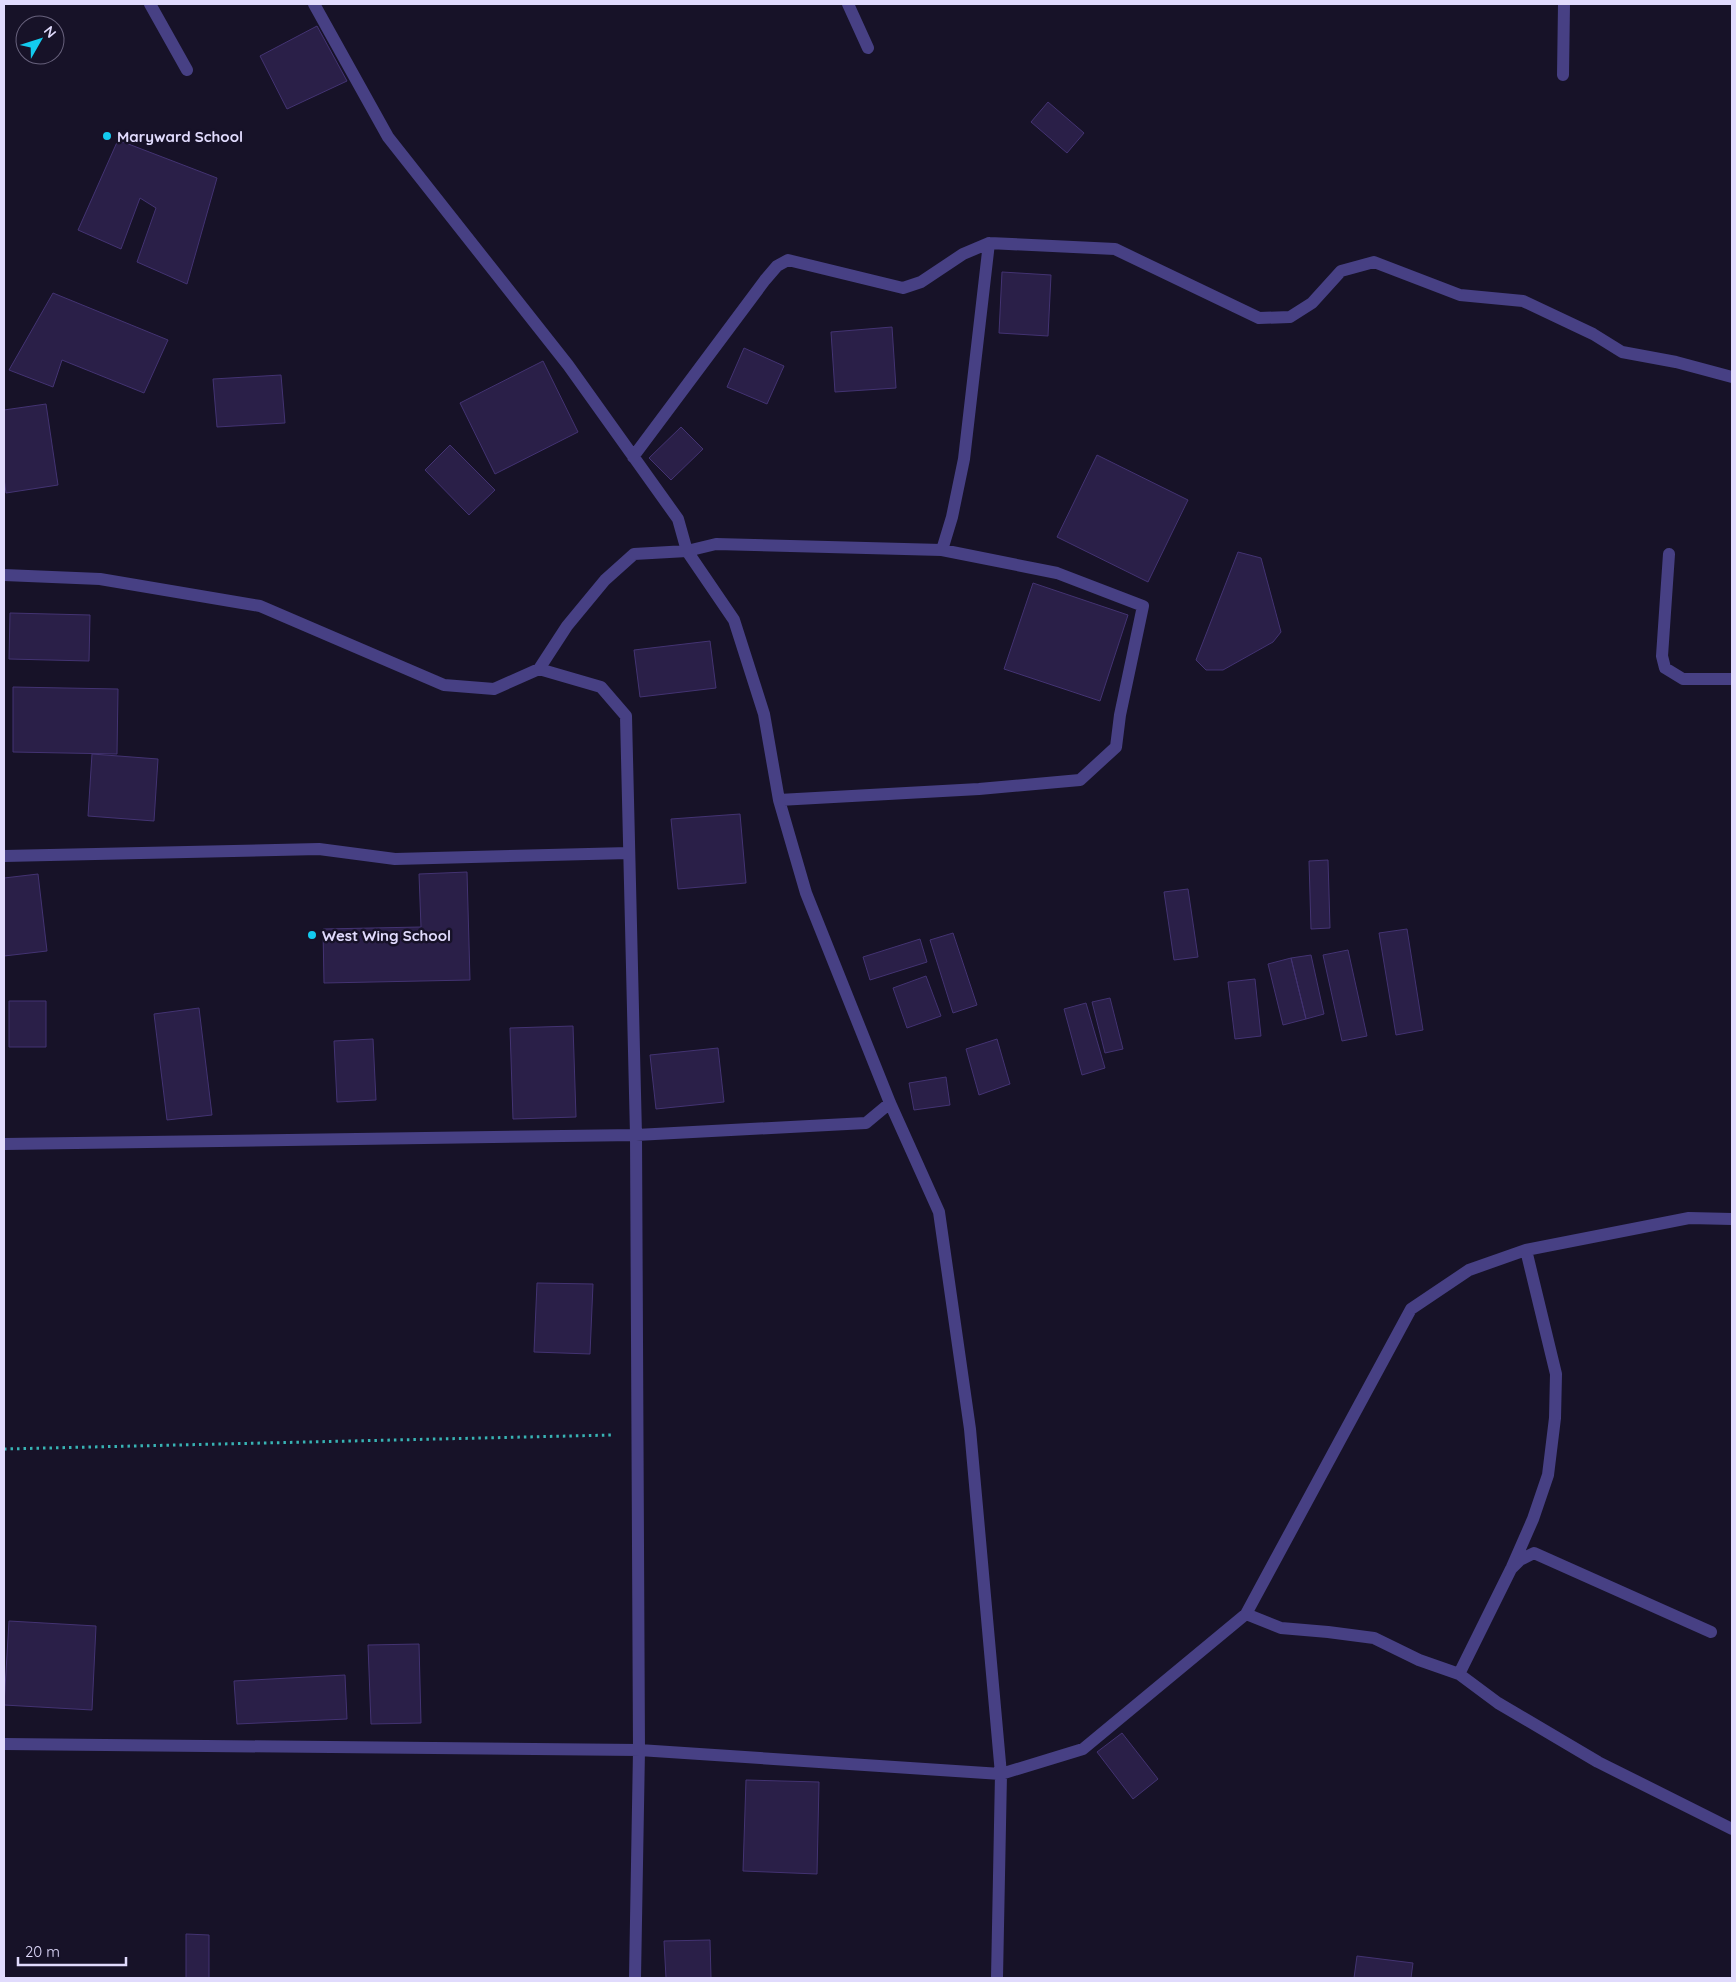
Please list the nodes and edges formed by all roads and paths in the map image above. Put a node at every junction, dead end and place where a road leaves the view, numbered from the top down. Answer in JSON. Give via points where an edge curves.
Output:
{"nodes":[{"id":1,"x":150,"y":4,"type":"edge"},
{"id":2,"x":314,"y":4,"type":"edge"},
{"id":3,"x":848,"y":4,"type":"edge"},
{"id":4,"x":1564,"y":4,"type":"edge"},
{"id":5,"x":868,"y":48,"type":"dead end"},
{"id":6,"x":187,"y":70,"type":"dead end"},
{"id":7,"x":1563,"y":75,"type":"dead end"},
{"id":8,"x":989,"y":243,"type":"junction"},
{"id":9,"x":1732,"y":377,"type":"edge"},
{"id":10,"x":634,"y":457,"type":"junction"},
{"id":11,"x":942,"y":550,"type":"junction"},
{"id":12,"x":687,"y":551,"type":"junction"},
{"id":13,"x":1668,"y":554,"type":"dead end"},
{"id":14,"x":4,"y":574,"type":"edge"},
{"id":15,"x":539,"y":669,"type":"junction"},
{"id":16,"x":1732,"y":679,"type":"edge"},
{"id":17,"x":779,"y":800,"type":"junction"},
{"id":18,"x":629,"y":853,"type":"junction"},
{"id":19,"x":4,"y":856,"type":"edge"},
{"id":20,"x":890,"y":1103,"type":"junction"},
{"id":21,"x":636,"y":1135,"type":"junction"},
{"id":22,"x":4,"y":1144,"type":"edge"},
{"id":23,"x":1732,"y":1220,"type":"edge"},
{"id":24,"x":1526,"y":1250,"type":"junction"},
{"id":25,"x":637,"y":1434,"type":"junction"},
{"id":26,"x":4,"y":1449,"type":"edge"},
{"id":27,"x":1511,"y":1569,"type":"junction"},
{"id":28,"x":1246,"y":1614,"type":"junction"},
{"id":29,"x":1711,"y":1632,"type":"dead end"},
{"id":30,"x":1460,"y":1674,"type":"junction"},
{"id":31,"x":4,"y":1744,"type":"edge"},
{"id":32,"x":639,"y":1750,"type":"junction"},
{"id":33,"x":1000,"y":1774,"type":"junction"},
{"id":34,"x":1732,"y":1829,"type":"edge"},
{"id":35,"x":635,"y":1978,"type":"edge"},
{"id":36,"x":997,"y":1978,"type":"edge"}],
"edges":[{"from":1,"to":6,"type":"street"},
{"from":2,"to":10,"type":"street","via":[[388,137],[568,364]]},
{"from":3,"to":5,"type":"street"},
{"from":4,"to":7,"type":"street"},
{"from":8,"to":9,"type":"street","via":[[1115,249],[1259,318],[1290,318],[1312,303],[1341,271],[1374,262],[1460,295],[1523,301],[1593,334],[1622,352]]},
{"from":8,"to":10,"type":"street","via":[[963,254],[920,282],[903,288],[788,260],[777,266]]},
{"from":8,"to":11,"type":"street","via":[[964,459]]},
{"from":10,"to":12,"type":"street","via":[[678,519]]},
{"from":11,"to":12,"type":"street","via":[[716,544]]},
{"from":11,"to":17,"type":"street","via":[[1057,573],[1143,606],[1116,747],[1080,780]]},
{"from":12,"to":15,"type":"street","via":[[634,554],[604,580],[567,626]]},
{"from":12,"to":17,"type":"street","via":[[734,620],[764,714]]},
{"from":13,"to":16,"type":"street","via":[[1662,656],[1665,668],[1683,680]]},
{"from":14,"to":15,"type":"street","via":[[100,579],[260,606],[444,685],[494,689]]},
{"from":15,"to":18,"type":"street","via":[[602,687],[626,716]]},
{"from":17,"to":20,"type":"street","via":[[806,893]]},
{"from":18,"to":19,"type":"street","via":[[395,859],[319,849]]},
{"from":18,"to":21,"type":"street"},
{"from":20,"to":21,"type":"street","via":[[866,1123]]},
{"from":20,"to":33,"type":"street","via":[[939,1212],[970,1429]]},
{"from":21,"to":22,"type":"street"},
{"from":21,"to":25,"type":"street"},
{"from":23,"to":24,"type":"street","via":[[1689,1218]]},
{"from":24,"to":27,"type":"street","via":[[1556,1374],[1554,1418],[1548,1475]]},
{"from":24,"to":28,"type":"street","via":[[1469,1270],[1411,1309]]},
{"from":25,"to":26,"type":"path"},
{"from":25,"to":32,"type":"street"},
{"from":27,"to":29,"type":"street","via":[[1534,1553]]},
{"from":27,"to":30,"type":"street"},
{"from":28,"to":30,"type":"street","via":[[1281,1628],[1374,1638],[1419,1660]]},
{"from":28,"to":33,"type":"street","via":[[1082,1749]]},
{"from":30,"to":34,"type":"street","via":[[1498,1703],[1598,1762]]},
{"from":31,"to":32,"type":"street"},
{"from":32,"to":33,"type":"street"},
{"from":32,"to":35,"type":"street"},
{"from":33,"to":36,"type":"street"}]}
